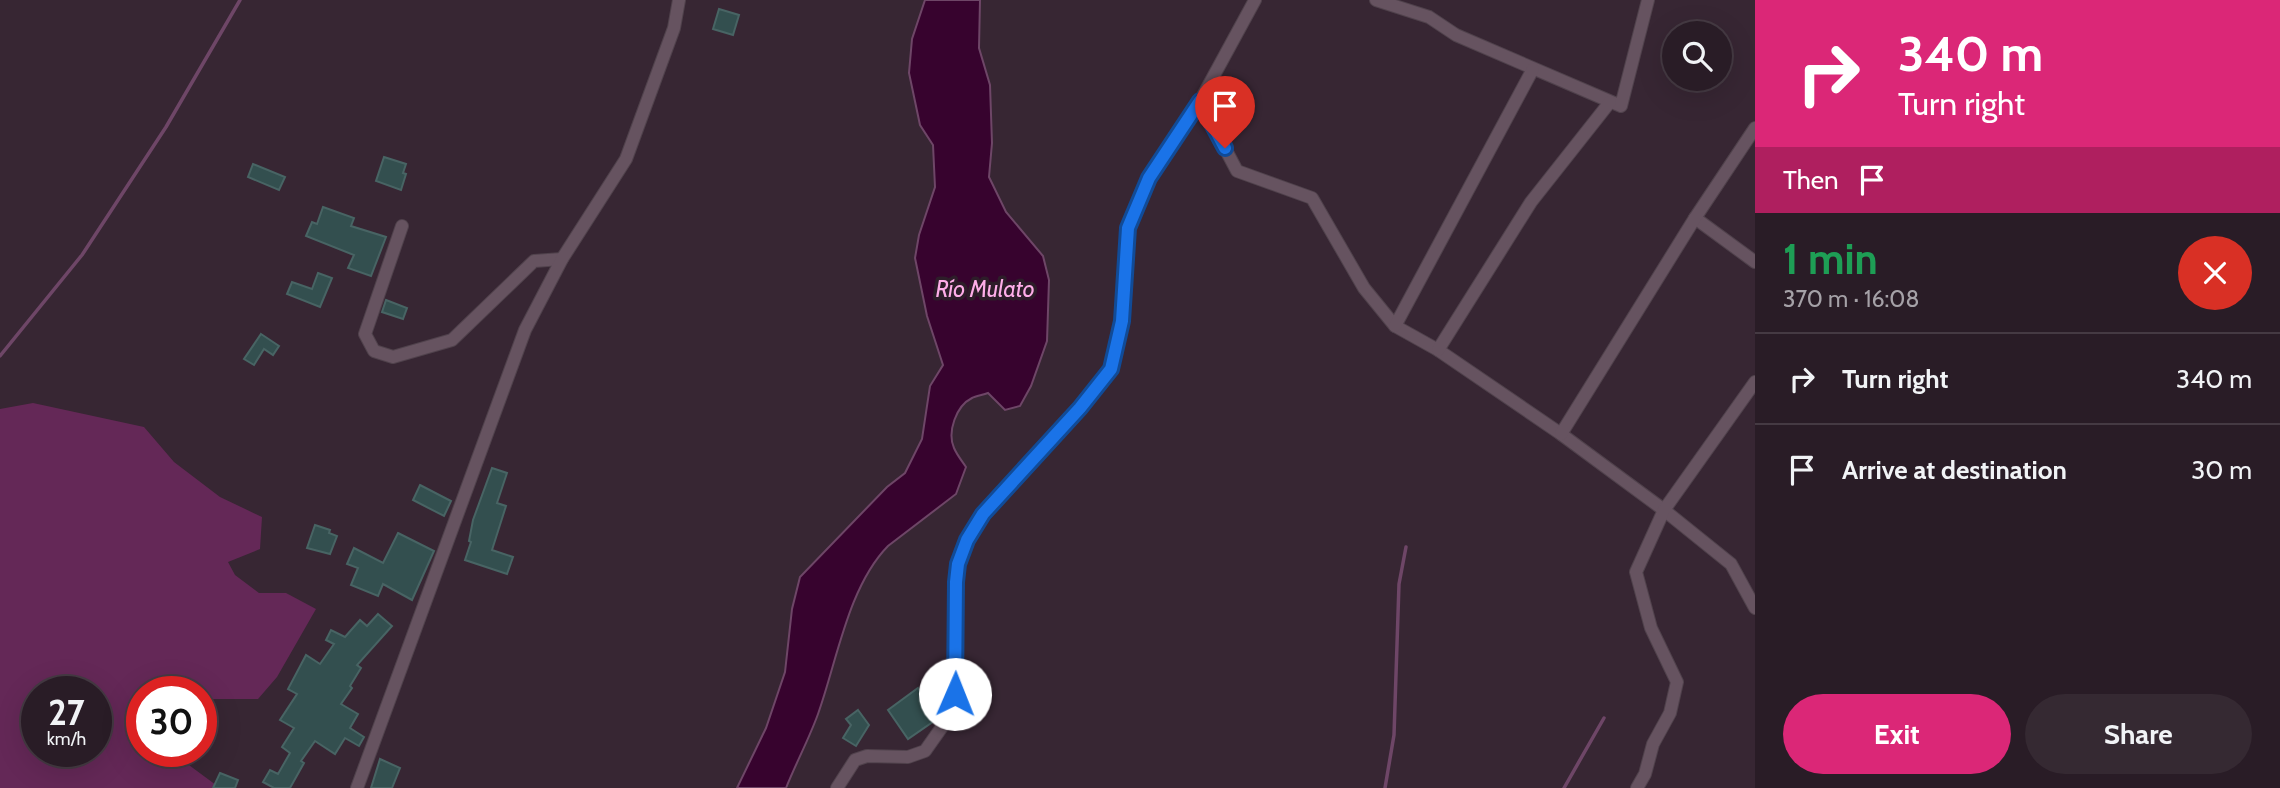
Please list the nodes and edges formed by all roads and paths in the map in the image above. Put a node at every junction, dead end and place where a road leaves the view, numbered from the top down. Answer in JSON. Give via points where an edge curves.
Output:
{"nodes":[{"id":1,"x":679,"y":0,"type":"edge"},
{"id":2,"x":1255,"y":0,"type":"edge"},
{"id":3,"x":1376,"y":0,"type":"edge"},
{"id":4,"x":1648,"y":0,"type":"edge"},
{"id":5,"x":1533,"y":69,"type":"junction"},
{"id":6,"x":1200,"y":101,"type":"junction"},
{"id":7,"x":1611,"y":102,"type":"junction"},
{"id":8,"x":1755,"y":128,"type":"edge"},
{"id":9,"x":1695,"y":218,"type":"junction"},
{"id":10,"x":402,"y":226,"type":"dead end"},
{"id":11,"x":562,"y":259,"type":"junction"},
{"id":12,"x":1755,"y":262,"type":"edge"},
{"id":13,"x":1395,"y":326,"type":"junction"},
{"id":14,"x":1438,"y":350,"type":"junction"},
{"id":15,"x":1755,"y":382,"type":"edge"},
{"id":16,"x":1561,"y":435,"type":"junction"},
{"id":17,"x":1664,"y":509,"type":"junction"},
{"id":18,"x":1755,"y":608,"type":"edge"},
{"id":19,"x":357,"y":788,"type":"edge"},
{"id":20,"x":837,"y":788,"type":"edge"},
{"id":21,"x":1637,"y":788,"type":"edge"}],
"edges":[{"from":1,"to":11,"type":"street","via":[[674,28],[626,159]]},
{"from":2,"to":6,"type":"street"},
{"from":3,"to":5,"type":"street","via":[[1429,17],[1457,35]]},
{"from":4,"to":7,"type":"street","via":[[1621,106]]},
{"from":5,"to":7,"type":"street"},
{"from":5,"to":13,"type":"street"},
{"from":6,"to":13,"type":"street","via":[[1237,171],[1312,198],[1364,288]]},
{"from":6,"to":20,"type":"street","via":[[1149,178],[1128,228],[1122,321],[1111,369],[983,514],[967,540],[957,573],[955,694],[948,717],[925,751],[908,757],[855,760]]},
{"from":7,"to":14,"type":"street","via":[[1531,202]]},
{"from":8,"to":9,"type":"street"},
{"from":9,"to":12,"type":"street"},
{"from":9,"to":16,"type":"street"},
{"from":10,"to":11,"type":"street","via":[[365,334],[374,351],[393,357],[452,340],[534,261]]},
{"from":11,"to":19,"type":"street","via":[[525,330]]},
{"from":13,"to":14,"type":"street"},
{"from":14,"to":16,"type":"street"},
{"from":15,"to":17,"type":"street"},
{"from":16,"to":17,"type":"street"},
{"from":17,"to":18,"type":"street","via":[[1731,564]]},
{"from":17,"to":21,"type":"street","via":[[1636,572],[1651,628],[1677,682],[1670,713]]}]}
